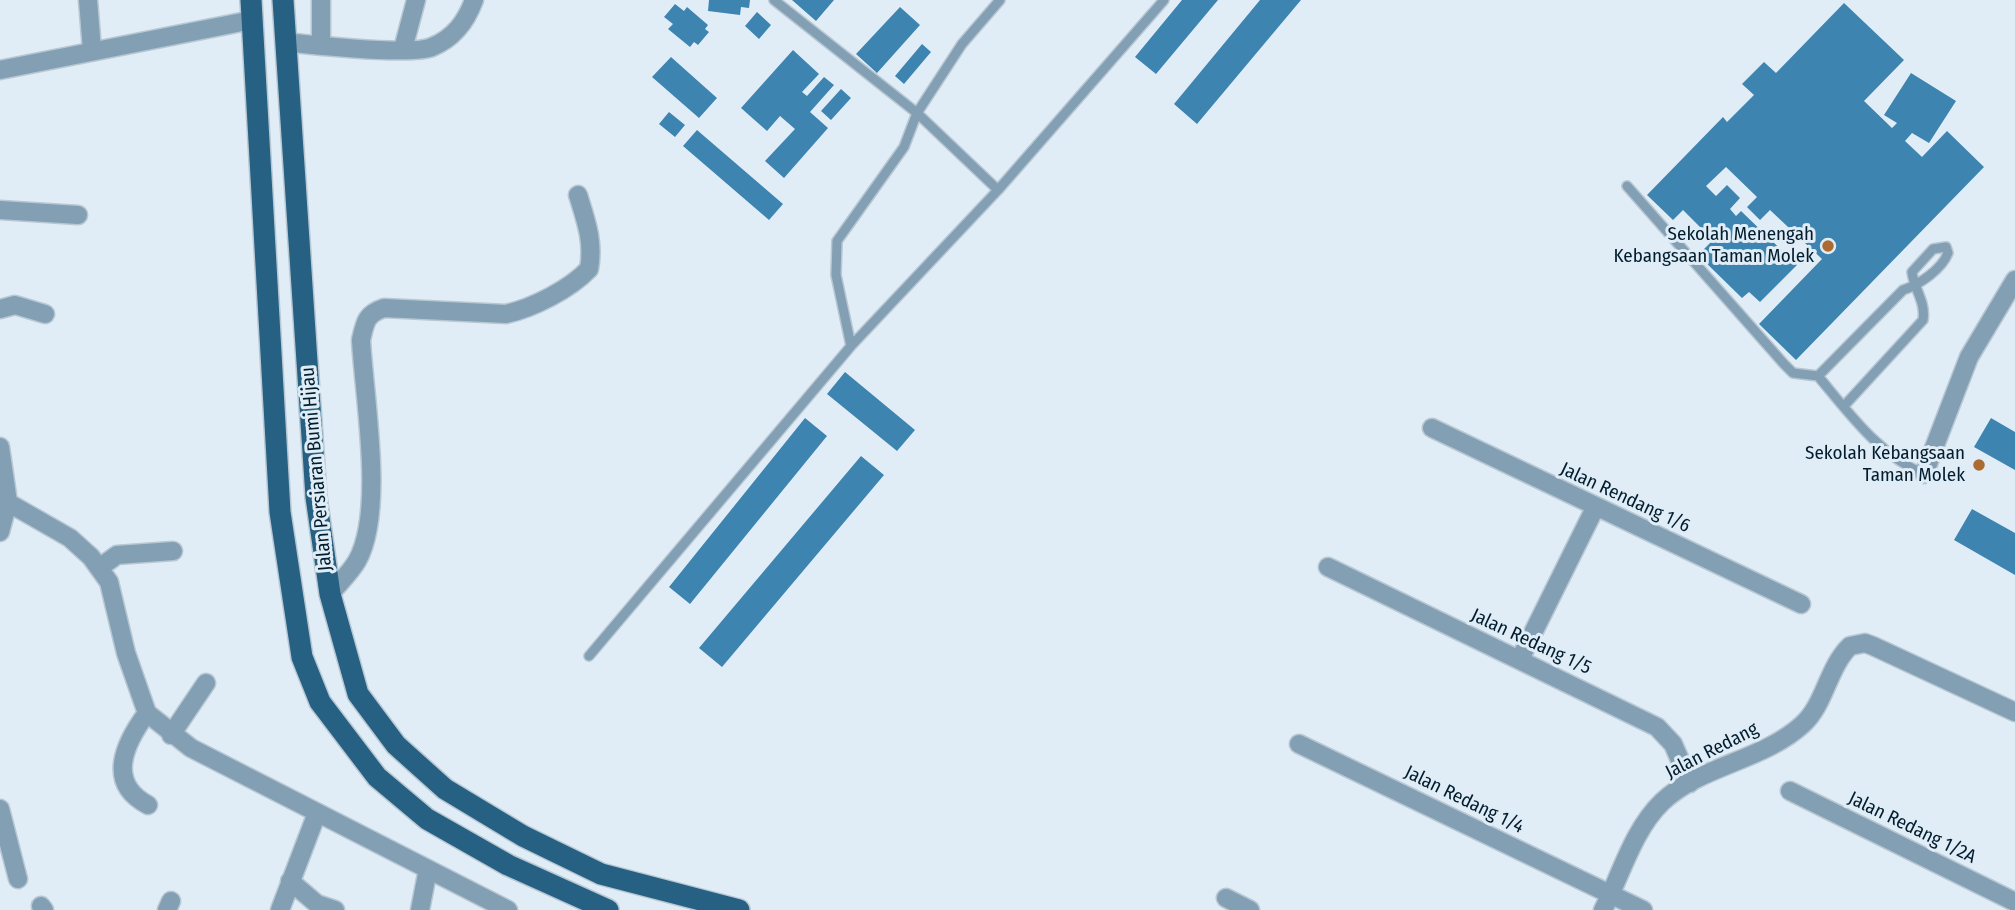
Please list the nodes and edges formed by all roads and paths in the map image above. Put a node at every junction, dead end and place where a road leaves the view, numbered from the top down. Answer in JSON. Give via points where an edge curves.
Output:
{"nodes":[{"id":1,"x":88,"y":0,"type":"edge"},
{"id":2,"x":283,"y":0,"type":"edge"},
{"id":3,"x":321,"y":0,"type":"edge"},
{"id":4,"x":416,"y":0,"type":"edge"},
{"id":5,"x":474,"y":0,"type":"edge"},
{"id":6,"x":774,"y":0,"type":"edge"},
{"id":7,"x":1000,"y":0,"type":"edge"},
{"id":8,"x":1164,"y":0,"type":"edge"},
{"id":9,"x":252,"y":10,"type":"edge"},
{"id":10,"x":285,"y":41,"type":"junction"},
{"id":11,"x":321,"y":46,"type":"junction"},
{"id":12,"x":403,"y":49,"type":"junction"},
{"id":13,"x":92,"y":50,"type":"junction"},
{"id":14,"x":0,"y":70,"type":"edge"},
{"id":15,"x":917,"y":113,"type":"junction"},
{"id":16,"x":1627,"y":186,"type":"dead end"},
{"id":17,"x":998,"y":190,"type":"junction"},
{"id":18,"x":578,"y":195,"type":"dead end"},
{"id":19,"x":0,"y":210,"type":"edge"},
{"id":20,"x":78,"y":215,"type":"dead end"},
{"id":21,"x":2015,"y":280,"type":"edge"},
{"id":22,"x":1915,"y":286,"type":"junction"},
{"id":23,"x":0,"y":309,"type":"edge"},
{"id":24,"x":45,"y":313,"type":"dead end"},
{"id":25,"x":851,"y":346,"type":"junction"},
{"id":26,"x":1818,"y":376,"type":"junction"},
{"id":27,"x":1844,"y":406,"type":"junction"},
{"id":28,"x":1432,"y":428,"type":"dead end"},
{"id":29,"x":0,"y":447,"type":"edge"},
{"id":30,"x":1924,"y":474,"type":"joint"},
{"id":31,"x":4,"y":500,"type":"edge"},
{"id":32,"x":1595,"y":508,"type":"junction"},
{"id":33,"x":0,"y":532,"type":"edge"},
{"id":34,"x":173,"y":551,"type":"dead end"},
{"id":35,"x":1328,"y":567,"type":"dead end"},
{"id":36,"x":99,"y":568,"type":"junction"},
{"id":37,"x":330,"y":594,"type":"junction"},
{"id":38,"x":1801,"y":604,"type":"dead end"},
{"id":39,"x":589,"y":656,"type":"dead end"},
{"id":40,"x":1520,"y":659,"type":"junction"},
{"id":41,"x":206,"y":683,"type":"dead end"},
{"id":42,"x":2015,"y":712,"type":"edge"},
{"id":43,"x":147,"y":713,"type":"junction"},
{"id":44,"x":171,"y":734,"type":"junction"},
{"id":45,"x":1299,"y":744,"type":"dead end"},
{"id":46,"x":1690,"y":783,"type":"junction"},
{"id":47,"x":1790,"y":791,"type":"dead end"},
{"id":48,"x":148,"y":805,"type":"dead end"},
{"id":49,"x":0,"y":809,"type":"edge"},
{"id":50,"x":317,"y":813,"type":"junction"},
{"id":51,"x":428,"y":869,"type":"junction"},
{"id":52,"x":18,"y":879,"type":"dead end"},
{"id":53,"x":290,"y":881,"type":"junction"},
{"id":54,"x":1226,"y":898,"type":"dead end"},
{"id":55,"x":1607,"y":902,"type":"edge"},
{"id":56,"x":2015,"y":902,"type":"edge"},
{"id":57,"x":280,"y":910,"type":"edge"},
{"id":58,"x":335,"y":910,"type":"edge"},
{"id":59,"x":420,"y":910,"type":"edge"},
{"id":60,"x":508,"y":910,"type":"edge"},
{"id":61,"x":608,"y":910,"type":"edge"},
{"id":62,"x":739,"y":910,"type":"edge"},
{"id":63,"x":1250,"y":910,"type":"edge"},
{"id":64,"x":1643,"y":910,"type":"edge"}],
"edges":[{"from":1,"to":13,"type":"street"},
{"from":2,"to":10,"type":"main road","name":"Jalan Persiaran Bumi Hijau"},
{"from":3,"to":11,"type":"street"},
{"from":4,"to":12,"type":"street"},
{"from":5,"to":12,"type":"street","via":[[454,35],[430,48]]},
{"from":6,"to":15,"type":"lane"},
{"from":7,"to":15,"type":"lane","via":[[962,44]]},
{"from":8,"to":17,"type":"lane"},
{"from":9,"to":13,"type":"street"},
{"from":9,"to":61,"type":"main road","name":"Jalan Persiaran Bumi Hijau","via":[[280,512],[302,657],[320,702],[377,777],[427,819],[508,865]]},
{"from":10,"to":11,"type":"street"},
{"from":10,"to":37,"type":"main road","name":"Jalan Persiaran Bumi Hijau","via":[[316,497]]},
{"from":11,"to":12,"type":"street"},
{"from":13,"to":14,"type":"street"},
{"from":15,"to":17,"type":"lane"},
{"from":15,"to":25,"type":"lane","via":[[904,147],[837,242],[836,275]]},
{"from":16,"to":26,"type":"lane","via":[[1793,373]]},
{"from":17,"to":25,"type":"lane"},
{"from":18,"to":37,"type":"street","via":[[591,235],[590,269],[565,289],[506,314],[384,309],[365,320],[361,340],[372,488],[368,529],[357,561]]},
{"from":19,"to":20,"type":"street"},
{"from":21,"to":30,"type":"street","via":[[1969,357]]},
{"from":22,"to":22,"type":"lane","via":[[1912,272],[1916,264],[1937,246],[1946,247],[1944,261]]},
{"from":22,"to":26,"type":"lane","via":[[1903,290]]},
{"from":22,"to":27,"type":"lane","via":[[1923,320]]},
{"from":23,"to":24,"type":"street","via":[[15,305]]},
{"from":25,"to":39,"type":"lane"},
{"from":26,"to":27,"type":"lane"},
{"from":27,"to":30,"type":"lane","via":[[1889,454]]},
{"from":28,"to":32,"type":"street","name":"Jalan Rendang 1/6"},
{"from":29,"to":31,"type":"street"},
{"from":31,"to":33,"type":"street"},
{"from":31,"to":36,"type":"street","via":[[70,538]]},
{"from":32,"to":38,"type":"street","name":"Jalan Rendang 1/6"},
{"from":32,"to":40,"type":"street"},
{"from":34,"to":36,"type":"street","via":[[117,555]]},
{"from":35,"to":40,"type":"street","name":"Jalan Redang 1/5"},
{"from":36,"to":43,"type":"street","via":[[109,582]]},
{"from":37,"to":62,"type":"main road","name":"Jalan Persiaran Bumi Hijau","via":[[358,694],[396,745],[444,789],[523,836],[601,874]]},
{"from":40,"to":46,"type":"street","name":"Jalan Redang 1/5","via":[[1657,727],[1672,744]]},
{"from":41,"to":44,"type":"street"},
{"from":42,"to":46,"type":"street","name":"Jalan Redang","via":[[1873,646],[1857,644],[1846,650],[1803,724],[1741,761]]},
{"from":43,"to":44,"type":"street"},
{"from":43,"to":48,"type":"street","via":[[122,761],[125,787]]},
{"from":44,"to":50,"type":"street"},
{"from":45,"to":55,"type":"street","name":"Jalan Redang 1/4"},
{"from":46,"to":55,"type":"street","name":"Jalan Redang","via":[[1663,801],[1647,821]]},
{"from":47,"to":56,"type":"street","name":"Jalan Redang 1/2A"},
{"from":49,"to":52,"type":"street"},
{"from":50,"to":51,"type":"street"},
{"from":50,"to":53,"type":"street"},
{"from":51,"to":59,"type":"street"},
{"from":51,"to":60,"type":"street"},
{"from":53,"to":57,"type":"street"},
{"from":53,"to":58,"type":"street","via":[[317,904]]},
{"from":54,"to":63,"type":"street"},
{"from":55,"to":64,"type":"street","name":"Jalan Redang 1/4"}]}
